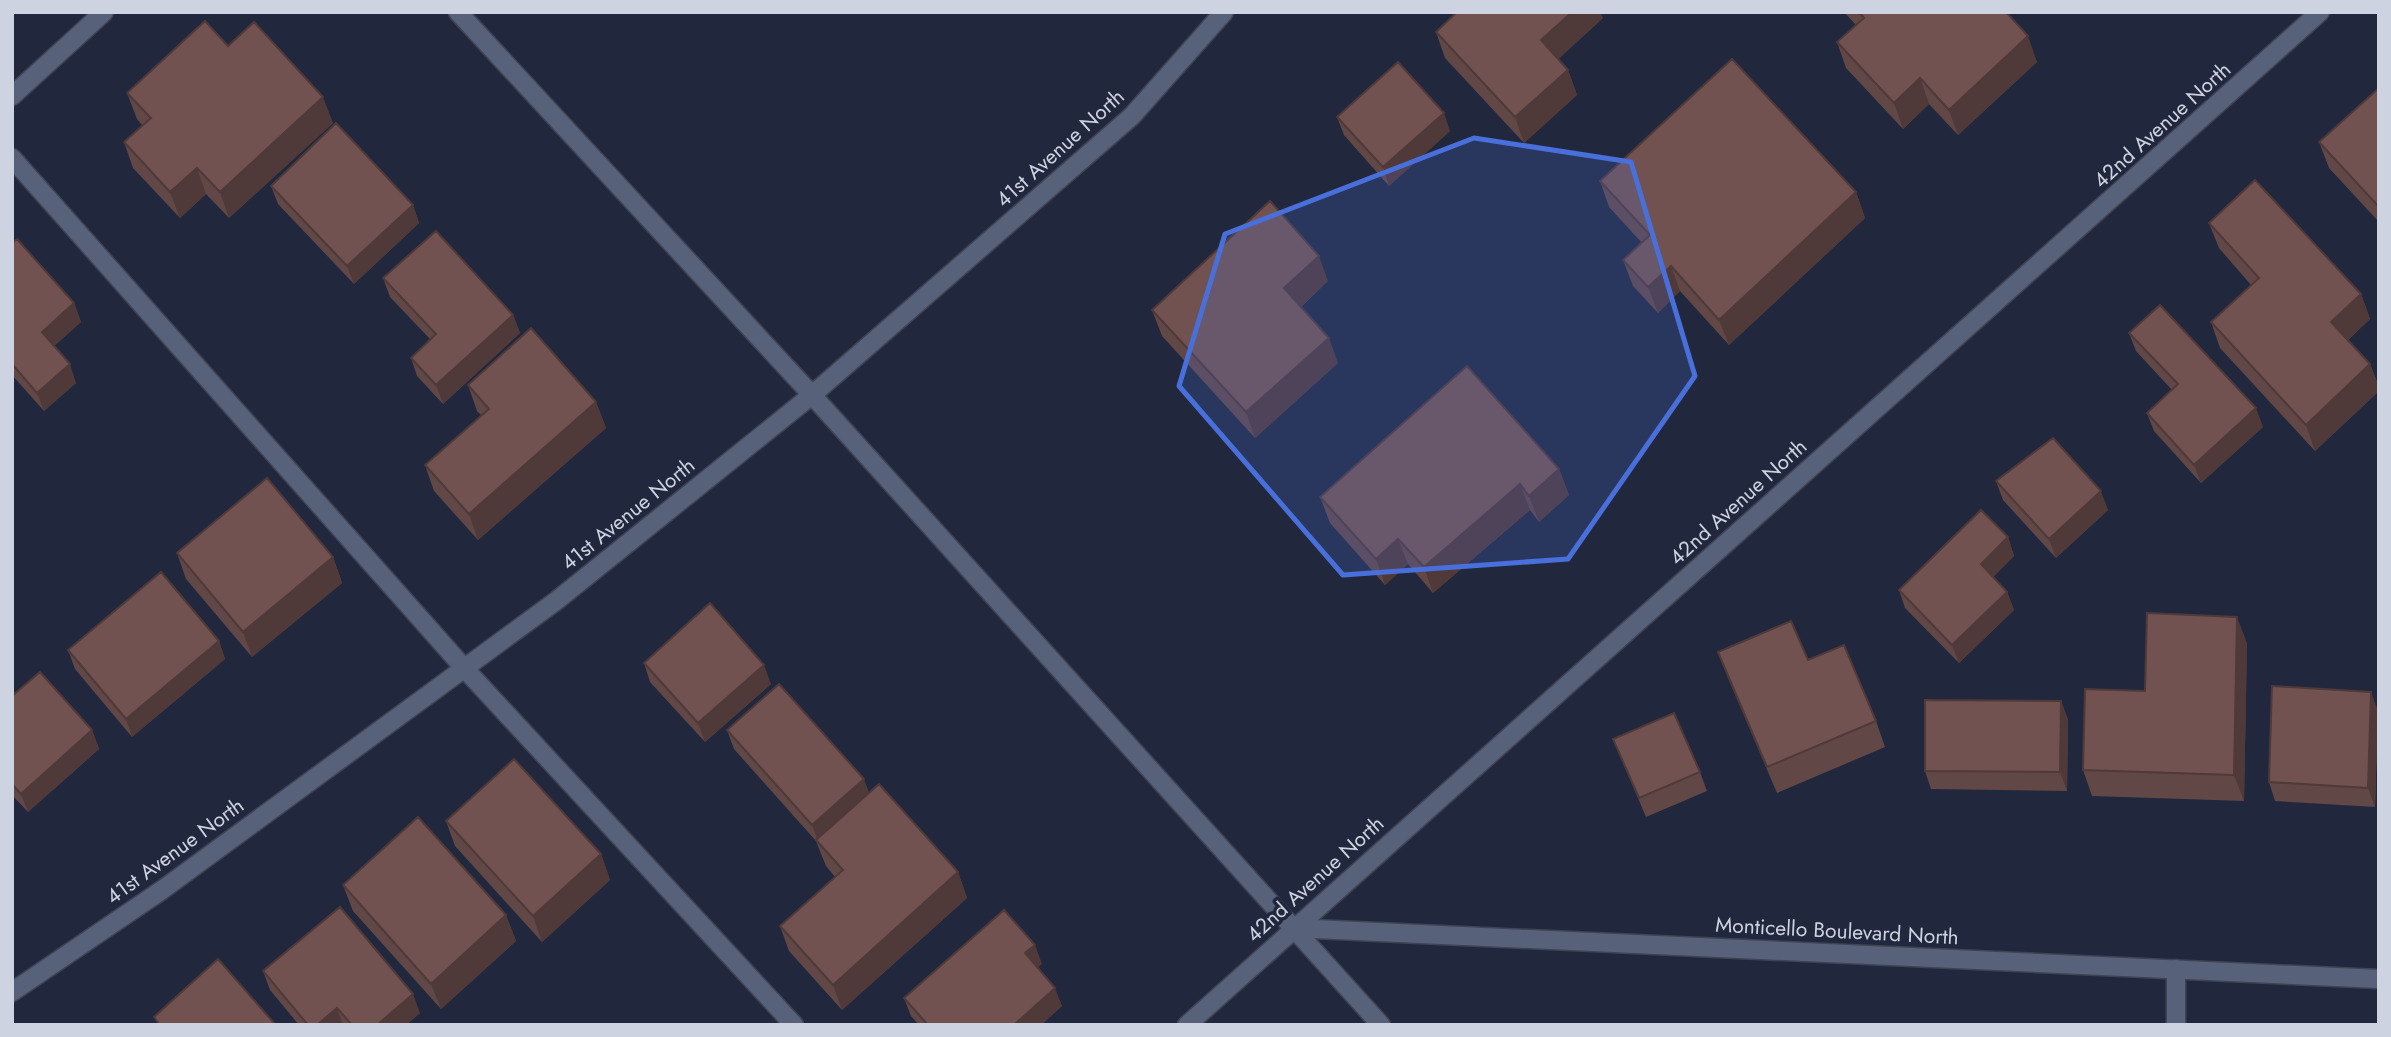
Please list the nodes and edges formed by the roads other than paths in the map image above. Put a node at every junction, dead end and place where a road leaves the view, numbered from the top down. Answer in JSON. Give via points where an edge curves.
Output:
{"nodes":[{"id":1,"x":104,"y":12,"type":"edge"},
{"id":2,"x":458,"y":12,"type":"edge"},
{"id":3,"x":1224,"y":12,"type":"edge"},
{"id":4,"x":2320,"y":12,"type":"edge"},
{"id":5,"x":12,"y":96,"type":"edge"},
{"id":6,"x":12,"y":158,"type":"edge"},
{"id":7,"x":812,"y":395,"type":"junction"},
{"id":8,"x":465,"y":669,"type":"junction"},
{"id":9,"x":1293,"y":928,"type":"junction"},
{"id":10,"x":2176,"y":969,"type":"junction"},
{"id":11,"x":2379,"y":979,"type":"edge"},
{"id":12,"x":12,"y":992,"type":"edge"},
{"id":13,"x":794,"y":1025,"type":"edge"},
{"id":14,"x":1186,"y":1025,"type":"edge"},
{"id":15,"x":1381,"y":1025,"type":"edge"},
{"id":16,"x":2176,"y":1025,"type":"edge"}],
"edges":[{"from":1,"to":5,"type":"street"},
{"from":2,"to":7,"type":"street"},
{"from":3,"to":7,"type":"street","name":"41st Avenue North","via":[[1132,116]]},
{"from":4,"to":9,"type":"street","name":"42nd Avenue North"},
{"from":6,"to":8,"type":"street"},
{"from":7,"to":8,"type":"street","name":"41st Avenue North"},
{"from":7,"to":9,"type":"street"},
{"from":8,"to":12,"type":"street","name":"41st Avenue North","via":[[162,890]]},
{"from":8,"to":13,"type":"street"},
{"from":9,"to":10,"type":"street","name":"Monticello Boulevard North"},
{"from":9,"to":14,"type":"street","name":"42nd Avenue North"},
{"from":9,"to":15,"type":"street"},
{"from":10,"to":11,"type":"street","name":"Monticello Boulevard North"},
{"from":10,"to":16,"type":"street"}]}
